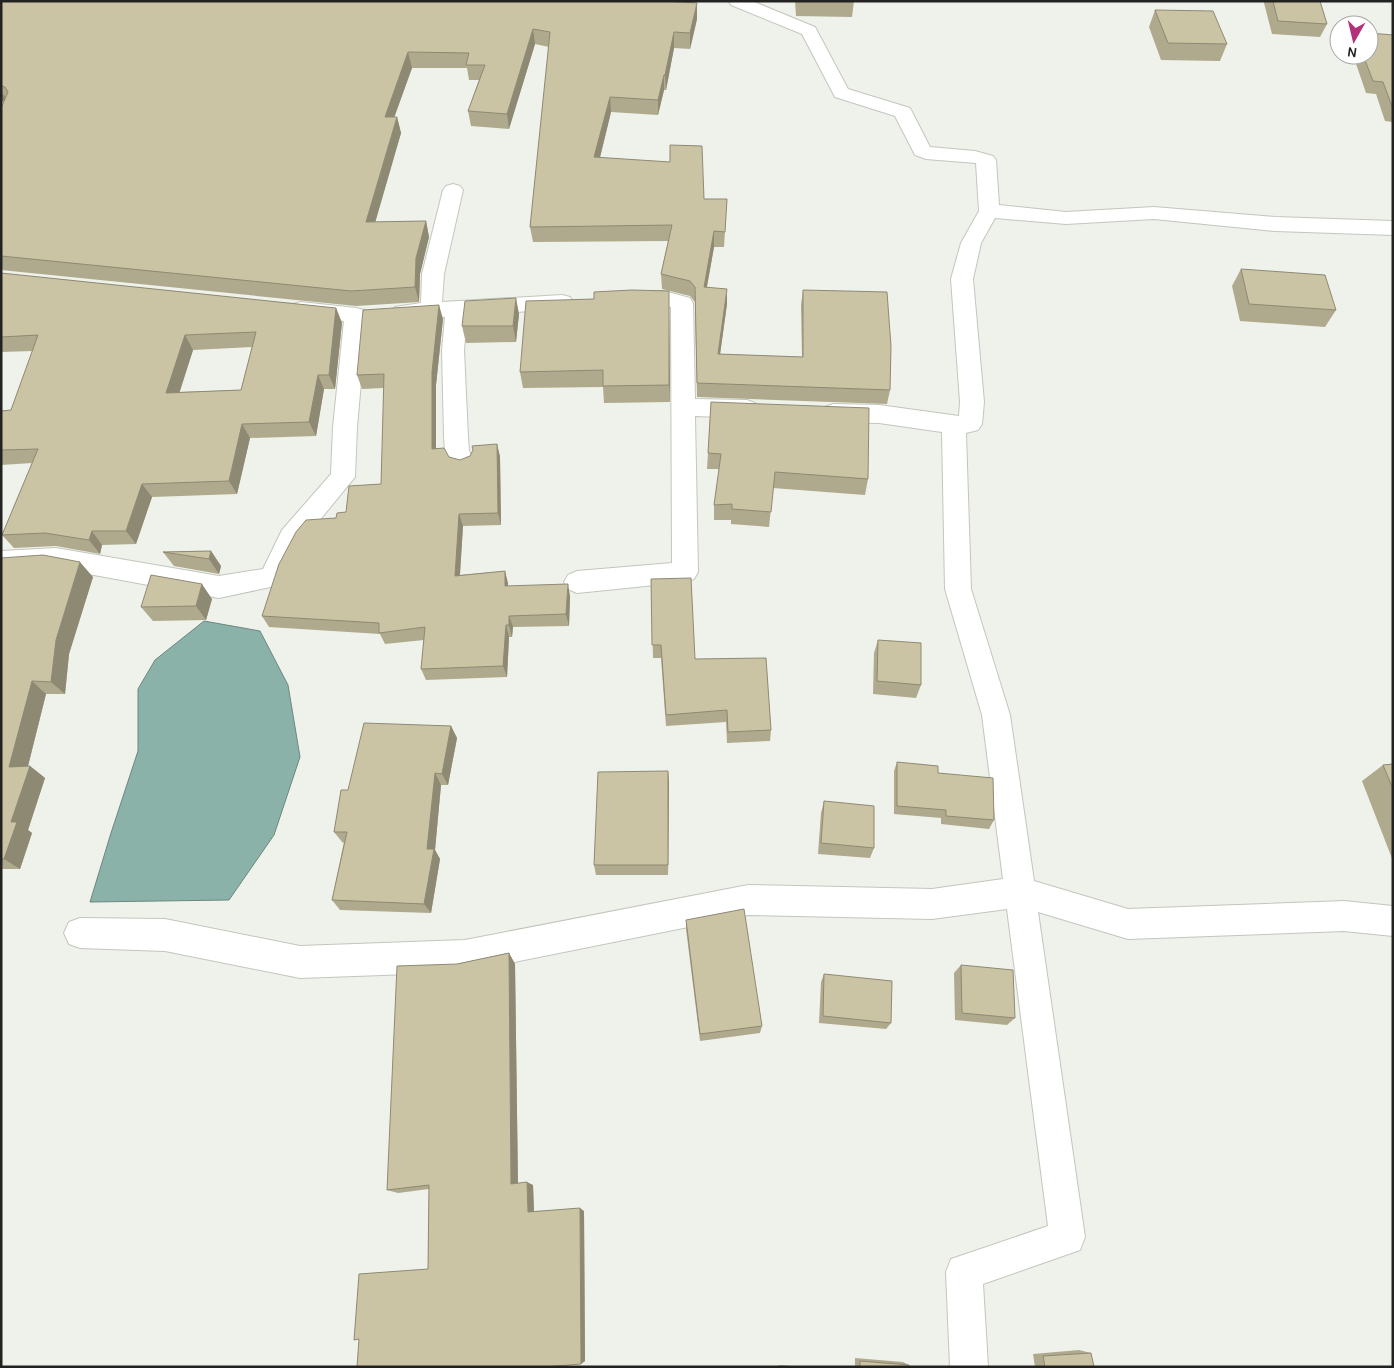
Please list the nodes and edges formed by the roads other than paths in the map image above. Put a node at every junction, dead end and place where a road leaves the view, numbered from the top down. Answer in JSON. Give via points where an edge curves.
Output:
{"nodes":[{"id":1,"x":738,"y":1,"type":"edge"},
{"id":2,"x":453,"y":190,"type":"dead end"},
{"id":3,"x":989,"y":211,"type":"junction"},
{"id":4,"x":1393,"y":228,"type":"edge"},
{"id":5,"x":614,"y":299,"type":"edge"},
{"id":6,"x":584,"y":301,"type":"edge"},
{"id":7,"x":278,"y":307,"type":"edge"},
{"id":8,"x":457,"y":309,"type":"junction"},
{"id":9,"x":431,"y":310,"type":"junction"},
{"id":10,"x":372,"y":314,"type":"junction"},
{"id":11,"x":683,"y":407,"type":"junction"},
{"id":12,"x":763,"y":410,"type":"edge"},
{"id":13,"x":816,"y":412,"type":"edge"},
{"id":14,"x":954,"y":425,"type":"junction"},
{"id":15,"x":463,"y":462,"type":"edge"},
{"id":16,"x":1,"y":561,"type":"edge"},
{"id":17,"x":577,"y":582,"type":"dead end"},
{"id":18,"x":1020,"y":892,"type":"junction"},
{"id":19,"x":1393,"y":921,"type":"edge"},
{"id":20,"x":80,"y":933,"type":"dead end"},
{"id":21,"x":969,"y":1367,"type":"edge"}],
"edges":[{"from":1,"to":3,"type":"street","via":[[809,32],[841,93],[903,112],[926,153],[986,160]]},
{"from":2,"to":9,"type":"street","via":[[433,274]]},
{"from":3,"to":4,"type":"street","via":[[1066,218],[1154,213],[1275,224]]},
{"from":3,"to":14,"type":"street","via":[[971,243],[962,279],[972,402],[970,424]]},
{"from":5,"to":11,"type":"street","via":[[664,298],[682,303]]},
{"from":6,"to":8,"type":"street"},
{"from":7,"to":10,"type":"street"},
{"from":8,"to":9,"type":"street"},
{"from":8,"to":15,"type":"street","via":[[453,350],[456,437],[457,451]]},
{"from":9,"to":10,"type":"street"},
{"from":10,"to":16,"type":"street","via":[[345,427],[343,477],[291,537],[271,578],[220,587],[56,558]]},
{"from":11,"to":12,"type":"street"},
{"from":11,"to":17,"type":"street","via":[[685,572]]},
{"from":13,"to":14,"type":"street","via":[[879,414]]},
{"from":14,"to":18,"type":"street","via":[[958,589],[996,715]]},
{"from":18,"to":19,"type":"street","via":[[1128,924],[1344,916]]},
{"from":18,"to":20,"type":"street","via":[[932,904],[748,900],[465,956],[300,962],[165,935]]},
{"from":18,"to":21,"type":"street","via":[[1067,1237],[964,1272]]}]}
